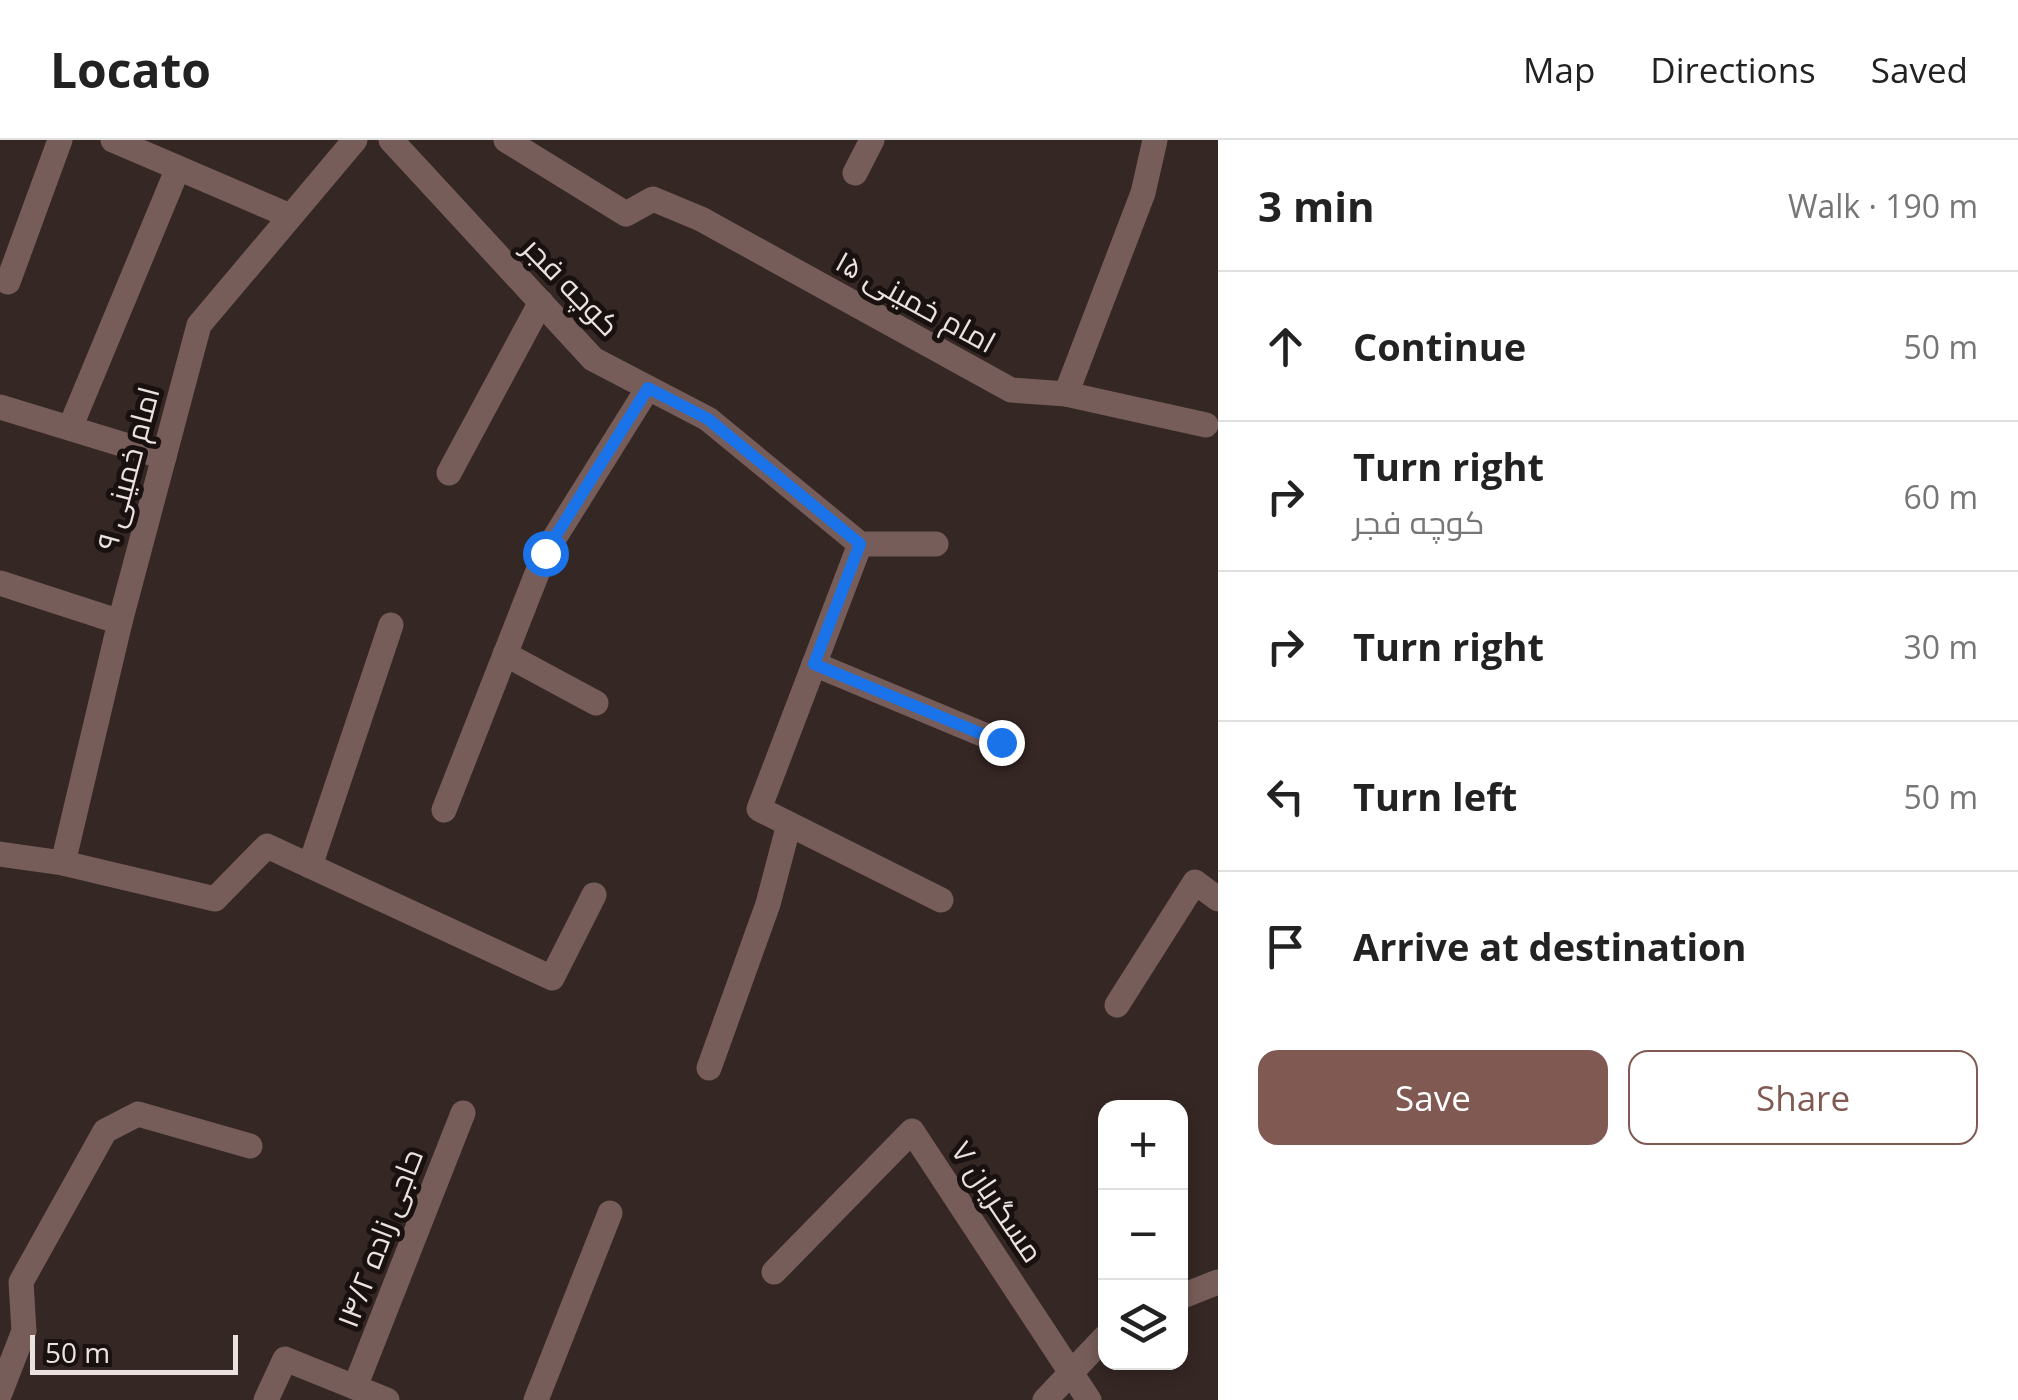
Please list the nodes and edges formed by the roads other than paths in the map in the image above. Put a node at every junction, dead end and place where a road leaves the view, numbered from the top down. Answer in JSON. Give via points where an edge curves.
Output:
{"nodes":[{"id":1,"x":60,"y":140,"type":"edge"},
{"id":2,"x":114,"y":140,"type":"edge"},
{"id":3,"x":355,"y":140,"type":"edge"},
{"id":4,"x":392,"y":140,"type":"edge"},
{"id":5,"x":506,"y":140,"type":"edge"},
{"id":6,"x":872,"y":140,"type":"edge"},
{"id":7,"x":1155,"y":140,"type":"edge"},
{"id":8,"x":178,"y":168,"type":"junction"},
{"id":9,"x":856,"y":173,"type":"dead end"},
{"id":10,"x":290,"y":216,"type":"junction"},
{"id":11,"x":8,"y":282,"type":"dead end"},
{"id":12,"x":540,"y":302,"type":"junction"},
{"id":13,"x":648,"y":388,"type":"junction"},
{"id":14,"x":1066,"y":394,"type":"junction"},
{"id":15,"x":0,"y":407,"type":"edge"},
{"id":16,"x":1206,"y":426,"type":"dead end"},
{"id":17,"x":70,"y":428,"type":"junction"},
{"id":18,"x":164,"y":457,"type":"junction"},
{"id":19,"x":449,"y":473,"type":"dead end"},
{"id":20,"x":860,"y":544,"type":"junction"},
{"id":21,"x":936,"y":544,"type":"dead end"},
{"id":22,"x":0,"y":583,"type":"edge"},
{"id":23,"x":120,"y":622,"type":"junction"},
{"id":24,"x":391,"y":625,"type":"dead end"},
{"id":25,"x":506,"y":654,"type":"junction"},
{"id":26,"x":814,"y":664,"type":"junction"},
{"id":27,"x":596,"y":703,"type":"dead end"},
{"id":28,"x":1001,"y":742,"type":"dead end"},
{"id":29,"x":444,"y":810,"type":"dead end"},
{"id":30,"x":788,"y":824,"type":"junction"},
{"id":31,"x":0,"y":854,"type":"edge"},
{"id":32,"x":64,"y":862,"type":"junction"},
{"id":33,"x":310,"y":866,"type":"junction"},
{"id":34,"x":594,"y":896,"type":"dead end"},
{"id":35,"x":1218,"y":899,"type":"edge"},
{"id":36,"x":941,"y":900,"type":"dead end"},
{"id":37,"x":1117,"y":1005,"type":"dead end"},
{"id":38,"x":709,"y":1068,"type":"dead end"},
{"id":39,"x":463,"y":1113,"type":"dead end"},
{"id":40,"x":250,"y":1146,"type":"dead end"},
{"id":41,"x":610,"y":1213,"type":"dead end"},
{"id":42,"x":774,"y":1272,"type":"dead end"},
{"id":43,"x":1218,"y":1282,"type":"edge"},
{"id":44,"x":1188,"y":1294,"type":"edge"},
{"id":45,"x":1098,"y":1344,"type":"edge"},
{"id":46,"x":1072,"y":1372,"type":"junction"},
{"id":47,"x":355,"y":1387,"type":"junction"},
{"id":48,"x":0,"y":1392,"type":"edge"},
{"id":49,"x":266,"y":1400,"type":"edge"},
{"id":50,"x":386,"y":1400,"type":"edge"},
{"id":51,"x":536,"y":1400,"type":"edge"},
{"id":52,"x":1045,"y":1400,"type":"edge"},
{"id":53,"x":1088,"y":1400,"type":"edge"}],
"edges":[{"from":1,"to":11,"type":"street"},
{"from":2,"to":8,"type":"street"},
{"from":3,"to":10,"type":"street","name":"امام خمینی ۹"},
{"from":4,"to":12,"type":"street","name":"کوچه فجر"},
{"from":5,"to":14,"type":"street","name":"امام خمینی ۱۵","via":[[626,214],[653,199],[701,219],[1011,390]]},
{"from":6,"to":9,"type":"street"},
{"from":7,"to":14,"type":"street","via":[[1142,193]]},
{"from":8,"to":10,"type":"street"},
{"from":8,"to":17,"type":"street"},
{"from":10,"to":18,"type":"street","name":"امام خمینی ۹","via":[[199,324]]},
{"from":12,"to":13,"type":"street","name":"کوچه فجر","via":[[593,359]]},
{"from":12,"to":19,"type":"street"},
{"from":13,"to":20,"type":"street","name":"کوچه فجر","via":[[708,419]]},
{"from":13,"to":25,"type":"street","via":[[545,553]]},
{"from":14,"to":16,"type":"street"},
{"from":15,"to":17,"type":"street"},
{"from":17,"to":18,"type":"street"},
{"from":18,"to":23,"type":"street","name":"امام خمینی ۹"},
{"from":20,"to":21,"type":"street"},
{"from":20,"to":26,"type":"street"},
{"from":22,"to":23,"type":"street"},
{"from":23,"to":32,"type":"street","name":"امام خمینی ۹"},
{"from":24,"to":33,"type":"street"},
{"from":25,"to":27,"type":"street"},
{"from":25,"to":29,"type":"street"},
{"from":26,"to":28,"type":"street"},
{"from":26,"to":30,"type":"street","via":[[758,810]]},
{"from":30,"to":36,"type":"street"},
{"from":30,"to":38,"type":"street","via":[[768,904]]},
{"from":31,"to":32,"type":"street"},
{"from":32,"to":33,"type":"street","via":[[214,899],[267,846]]},
{"from":33,"to":34,"type":"street","via":[[552,978]]},
{"from":35,"to":37,"type":"street","via":[[1195,882]]},
{"from":39,"to":47,"type":"street","name":"حاجی زاده ۱۴/۲"},
{"from":40,"to":48,"type":"street","via":[[138,1114],[105,1131],[21,1282],[24,1331]]},
{"from":41,"to":51,"type":"street"},
{"from":42,"to":46,"type":"street","name":"مسگریان ۷","via":[[912,1131]]},
{"from":43,"to":44,"type":"street"},
{"from":45,"to":46,"type":"street"},
{"from":46,"to":52,"type":"street"},
{"from":46,"to":53,"type":"street"},
{"from":47,"to":49,"type":"street","via":[[285,1359]]},
{"from":47,"to":50,"type":"street"}]}
